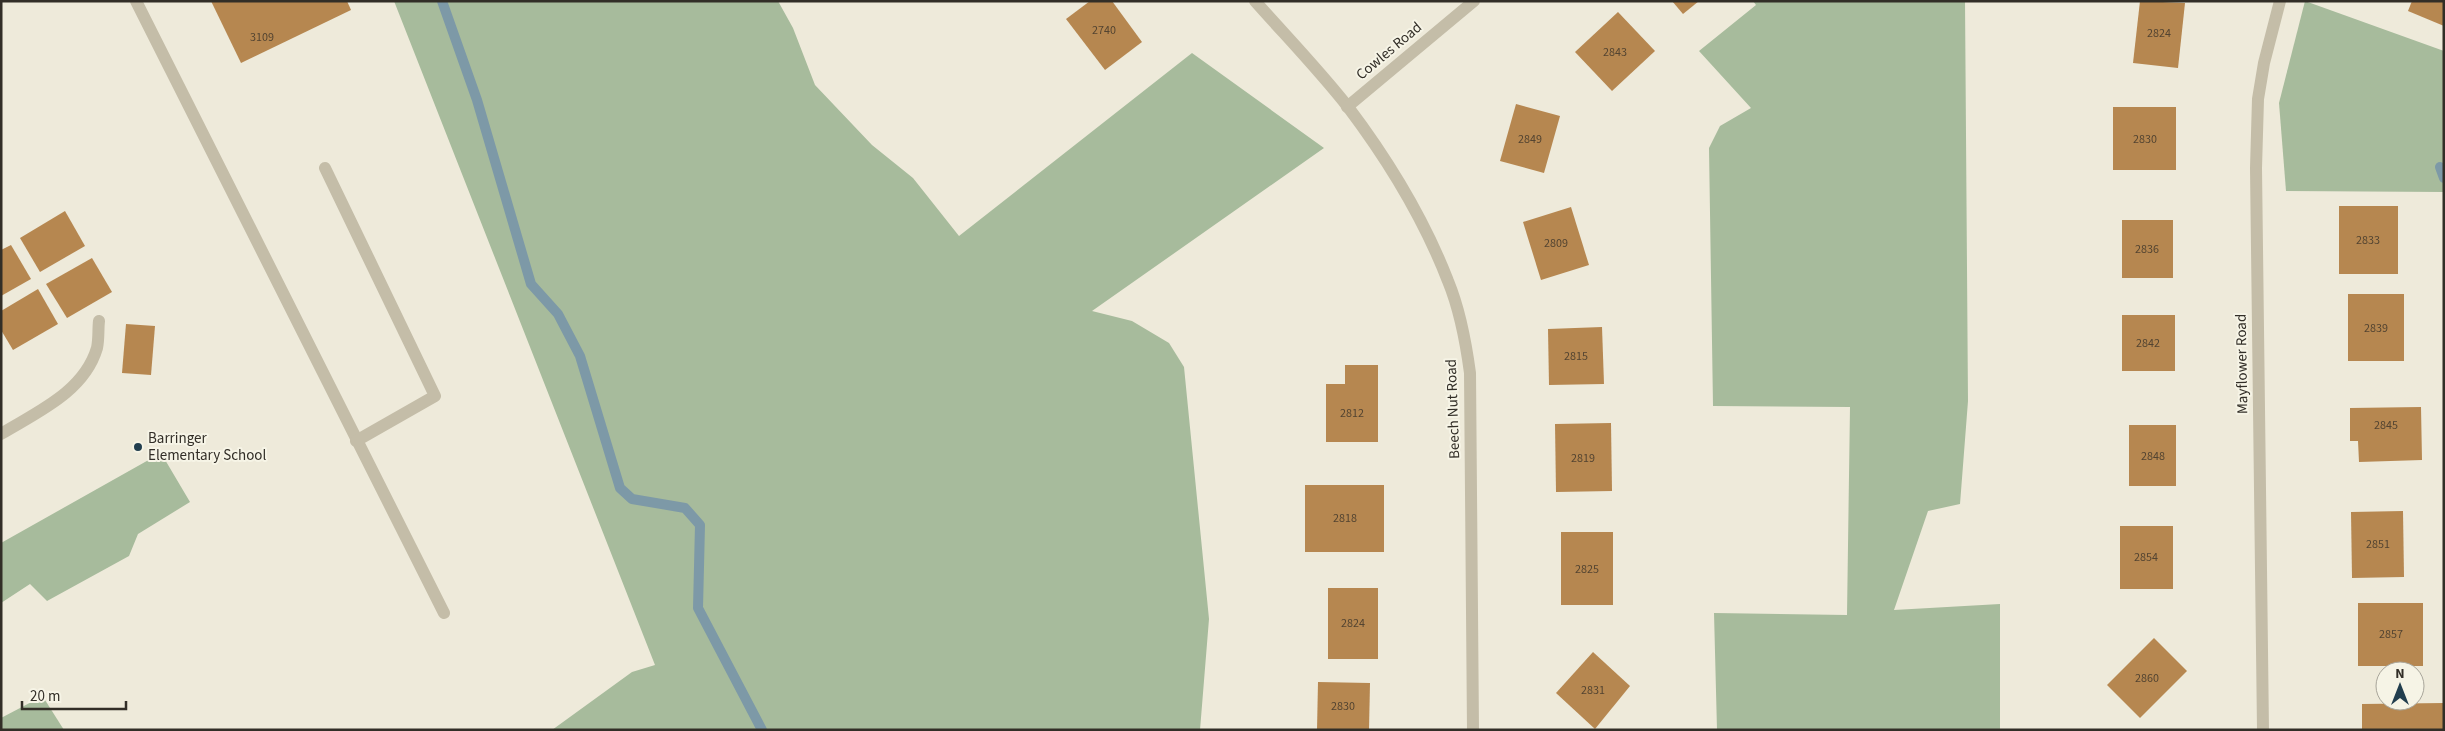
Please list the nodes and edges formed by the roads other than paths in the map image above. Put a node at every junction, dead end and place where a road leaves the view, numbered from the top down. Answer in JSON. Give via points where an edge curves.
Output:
{"nodes":[{"id":1,"x":136,"y":1,"type":"edge"},
{"id":2,"x":1255,"y":1,"type":"edge"},
{"id":3,"x":1474,"y":1,"type":"edge"},
{"id":4,"x":2280,"y":1,"type":"edge"},
{"id":5,"x":1348,"y":107,"type":"junction"},
{"id":6,"x":325,"y":168,"type":"dead end"},
{"id":7,"x":99,"y":321,"type":"dead end"},
{"id":8,"x":1,"y":434,"type":"edge"},
{"id":9,"x":356,"y":441,"type":"junction"},
{"id":10,"x":444,"y":613,"type":"dead end"},
{"id":11,"x":1473,"y":730,"type":"edge"},
{"id":12,"x":2263,"y":730,"type":"edge"}],
"edges":[{"from":1,"to":9,"type":"street"},
{"from":2,"to":5,"type":"street","name":"Beech Nut Road"},
{"from":3,"to":5,"type":"street","name":"Cowles Road"},
{"from":4,"to":12,"type":"street","name":"Mayflower Road","via":[[2258,99],[2256,168]]},
{"from":5,"to":11,"type":"street","name":"Beech Nut Road","via":[[1419,217],[1449,282],[1466,342],[1470,373]]},
{"from":6,"to":9,"type":"street","via":[[435,396]]},
{"from":7,"to":8,"type":"street","via":[[96,348],[82,377],[61,398]]},
{"from":9,"to":10,"type":"street"}]}
